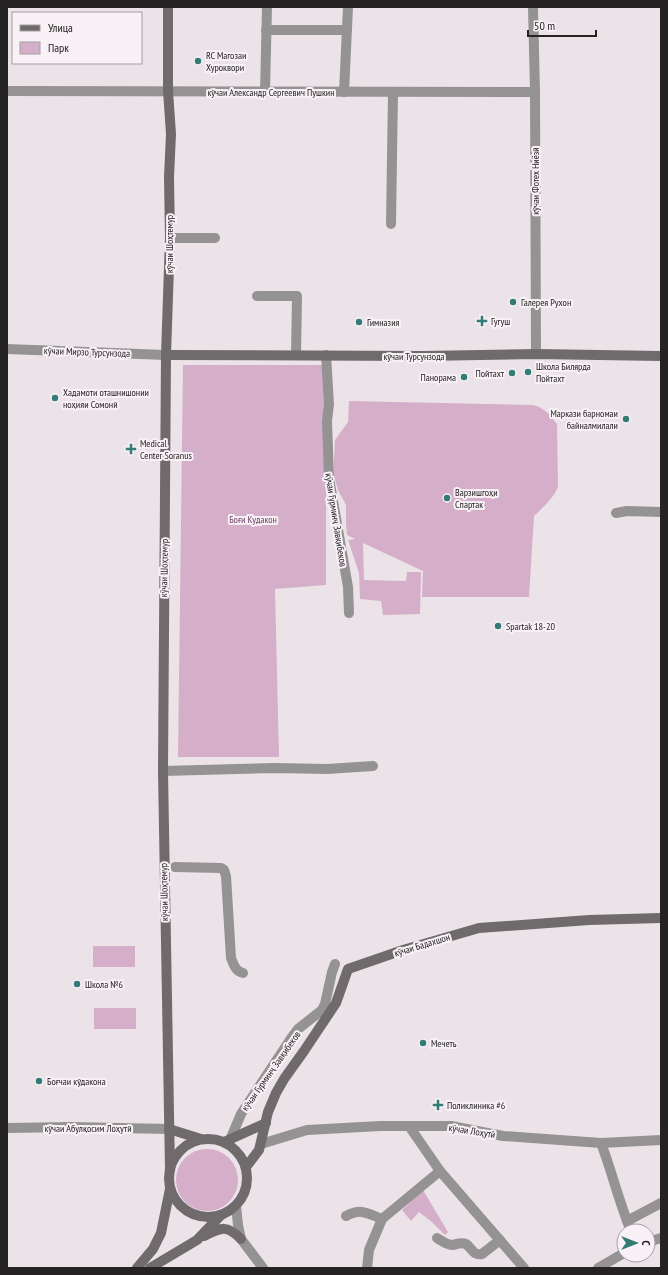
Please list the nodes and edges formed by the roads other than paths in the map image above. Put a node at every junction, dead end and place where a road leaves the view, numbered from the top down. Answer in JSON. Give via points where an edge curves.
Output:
{"nodes":[{"id":1,"x":168,"y":7,"type":"edge"},
{"id":2,"x":267,"y":7,"type":"edge"},
{"id":3,"x":348,"y":7,"type":"edge"},
{"id":4,"x":533,"y":7,"type":"edge"},
{"id":5,"x":266,"y":30,"type":"junction"},
{"id":6,"x":347,"y":30,"type":"junction"},
{"id":7,"x":7,"y":91,"type":"edge"},
{"id":8,"x":168,"y":92,"type":"junction"},
{"id":9,"x":265,"y":92,"type":"junction"},
{"id":10,"x":344,"y":92,"type":"junction"},
{"id":11,"x":393,"y":92,"type":"junction"},
{"id":12,"x":535,"y":92,"type":"junction"},
{"id":13,"x":391,"y":224,"type":"dead end"},
{"id":14,"x":170,"y":238,"type":"junction"},
{"id":15,"x":215,"y":238,"type":"dead end"},
{"id":16,"x":257,"y":296,"type":"dead end"},
{"id":17,"x":7,"y":349,"type":"edge"},
{"id":18,"x":536,"y":354,"type":"junction"},
{"id":19,"x":166,"y":355,"type":"junction"},
{"id":20,"x":296,"y":355,"type":"junction"},
{"id":21,"x":326,"y":355,"type":"junction"},
{"id":22,"x":661,"y":356,"type":"edge"},
{"id":23,"x":661,"y":512,"type":"edge"},
{"id":24,"x":616,"y":513,"type":"dead end"},
{"id":25,"x":349,"y":613,"type":"dead end"},
{"id":26,"x":373,"y":766,"type":"dead end"},
{"id":27,"x":163,"y":771,"type":"junction"},
{"id":28,"x":175,"y":867,"type":"dead end"},
{"id":29,"x":661,"y":918,"type":"edge"},
{"id":30,"x":336,"y":964,"type":"dead end"},
{"id":31,"x":243,"y":973,"type":"dead end"},
{"id":32,"x":266,"y":1123,"type":"junction"},
{"id":33,"x":409,"y":1126,"type":"junction"},
{"id":34,"x":7,"y":1128,"type":"edge"},
{"id":35,"x":169,"y":1129,"type":"junction"},
{"id":36,"x":201,"y":1140,"type":"junction"},
{"id":37,"x":661,"y":1140,"type":"edge"},
{"id":38,"x":227,"y":1141,"type":"junction"},
{"id":39,"x":601,"y":1143,"type":"junction"},
{"id":40,"x":261,"y":1144,"type":"junction"},
{"id":41,"x":246,"y":1167,"type":"junction"},
{"id":42,"x":170,"y":1170,"type":"junction"},
{"id":43,"x":440,"y":1171,"type":"junction"},
{"id":44,"x":170,"y":1189,"type":"junction"},
{"id":45,"x":661,"y":1203,"type":"edge"},
{"id":46,"x":236,"y":1206,"type":"junction"},
{"id":47,"x":222,"y":1215,"type":"junction"},
{"id":48,"x":346,"y":1216,"type":"dead end"},
{"id":49,"x":382,"y":1219,"type":"junction"},
{"id":50,"x":626,"y":1221,"type":"joint"},
{"id":51,"x":437,"y":1238,"type":"dead end"},
{"id":52,"x":241,"y":1239,"type":"junction"},
{"id":53,"x":197,"y":1240,"type":"junction"},
{"id":54,"x":500,"y":1240,"type":"junction"},
{"id":55,"x":616,"y":1258,"type":"edge"},
{"id":56,"x":138,"y":1268,"type":"edge"},
{"id":57,"x":150,"y":1268,"type":"edge"},
{"id":58,"x":263,"y":1268,"type":"edge"},
{"id":59,"x":367,"y":1268,"type":"edge"},
{"id":60,"x":524,"y":1268,"type":"edge"},
{"id":61,"x":598,"y":1268,"type":"edge"}],
"edges":[{"from":1,"to":8,"type":"main road","name":"кӯчаи Шоҳтемур"},
{"from":2,"to":5,"type":"street"},
{"from":3,"to":6,"type":"street"},
{"from":4,"to":12,"type":"street","name":"кӯчаи Фотех Ниёзӣ"},
{"from":5,"to":6,"type":"street"},
{"from":5,"to":9,"type":"street"},
{"from":6,"to":10,"type":"street"},
{"from":7,"to":8,"type":"street","name":"кӯчаи Александр Сергеевич Пушкин"},
{"from":8,"to":9,"type":"street","name":"кӯчаи Александр Сергеевич Пушкин"},
{"from":8,"to":14,"type":"main road","name":"кӯчаи Шоҳтемур","via":[[171,134]]},
{"from":9,"to":10,"type":"street","name":"кӯчаи Александр Сергеевич Пушкин"},
{"from":10,"to":11,"type":"street","name":"кӯчаи Александр Сергеевич Пушкин"},
{"from":11,"to":12,"type":"street","name":"кӯчаи Александр Сергеевич Пушкин"},
{"from":11,"to":13,"type":"street"},
{"from":12,"to":18,"type":"street","name":"кӯчаи Фотех Ниёзӣ"},
{"from":14,"to":15,"type":"street"},
{"from":14,"to":19,"type":"main road","name":"кӯчаи Шоҳтемур"},
{"from":16,"to":20,"type":"street","via":[[297,296]]},
{"from":17,"to":19,"type":"street","name":"кӯчаи Мирзо Турсунзода"},
{"from":18,"to":21,"type":"main road","name":"кӯчаи Турсунзода"},
{"from":18,"to":22,"type":"main road","name":"кӯчаи Турсунзода"},
{"from":19,"to":20,"type":"main road","name":"кӯчаи Турсунзода"},
{"from":19,"to":27,"type":"main road","name":"кӯчаи Шоҳтемур"},
{"from":20,"to":21,"type":"main road","name":"кӯчаи Турсунзода"},
{"from":21,"to":25,"type":"street","name":"кӯчаи Гурминҷ Завқибеков","via":[[329,404],[328,478],[348,587]]},
{"from":23,"to":24,"type":"street"},
{"from":26,"to":27,"type":"street"},
{"from":27,"to":35,"type":"main road","name":"кӯчаи Шоҳтемур"},
{"from":28,"to":31,"type":"street","via":[[224,870],[231,958],[235,968]]},
{"from":29,"to":32,"type":"main road","name":"кӯчаи Бадахшон","via":[[479,928],[348,969],[336,1002],[284,1079],[268,1112]]},
{"from":30,"to":38,"type":"street","name":"кӯчаи Гурминҷ Завқибеков","via":[[322,1010],[292,1037],[241,1114]]},
{"from":32,"to":38,"type":"main road"},
{"from":32,"to":40,"type":"main road"},
{"from":33,"to":39,"type":"street","name":"кӯчаи Лоҳутӣ","via":[[452,1126],[503,1136]]},
{"from":33,"to":40,"type":"street","name":"кӯчаи Лоҳутӣ","via":[[308,1130]]},
{"from":33,"to":43,"type":"street"},
{"from":34,"to":35,"type":"street","name":"кӯчаи Абулқосим Лоҳутӣ"},
{"from":35,"to":36,"type":"main road"},
{"from":35,"to":42,"type":"main road","name":"кӯчаи Шоҳтемур"},
{"from":36,"to":38,"type":"main road"},
{"from":36,"to":42,"type":"main road","via":[[190,1143],[181,1150]]},
{"from":37,"to":39,"type":"street","name":"кӯчаи Лоҳутӣ"},
{"from":38,"to":41,"type":"main road","via":[[238,1152]]},
{"from":39,"to":50,"type":"street"},
{"from":40,"to":41,"type":"main road"},
{"from":41,"to":46,"type":"main road","via":[[246,1188]]},
{"from":42,"to":44,"type":"main road"},
{"from":43,"to":49,"type":"street"},
{"from":43,"to":54,"type":"street"},
{"from":44,"to":47,"type":"main road","via":[[178,1203],[190,1213],[206,1218]]},
{"from":44,"to":56,"type":"main road","via":[[161,1232],[154,1249]]},
{"from":45,"to":50,"type":"street"},
{"from":46,"to":47,"type":"main road"},
{"from":46,"to":52,"type":"street"},
{"from":47,"to":53,"type":"main road"},
{"from":48,"to":49,"type":"street","via":[[354,1212],[364,1212]]},
{"from":49,"to":59,"type":"street","via":[[369,1250]]},
{"from":51,"to":54,"type":"street","via":[[450,1244],[465,1244],[478,1255]]},
{"from":52,"to":53,"type":"main road","via":[[226,1229],[217,1230]]},
{"from":52,"to":58,"type":"street"},
{"from":53,"to":57,"type":"main road"},
{"from":54,"to":60,"type":"street"},
{"from":55,"to":61,"type":"street"}]}
